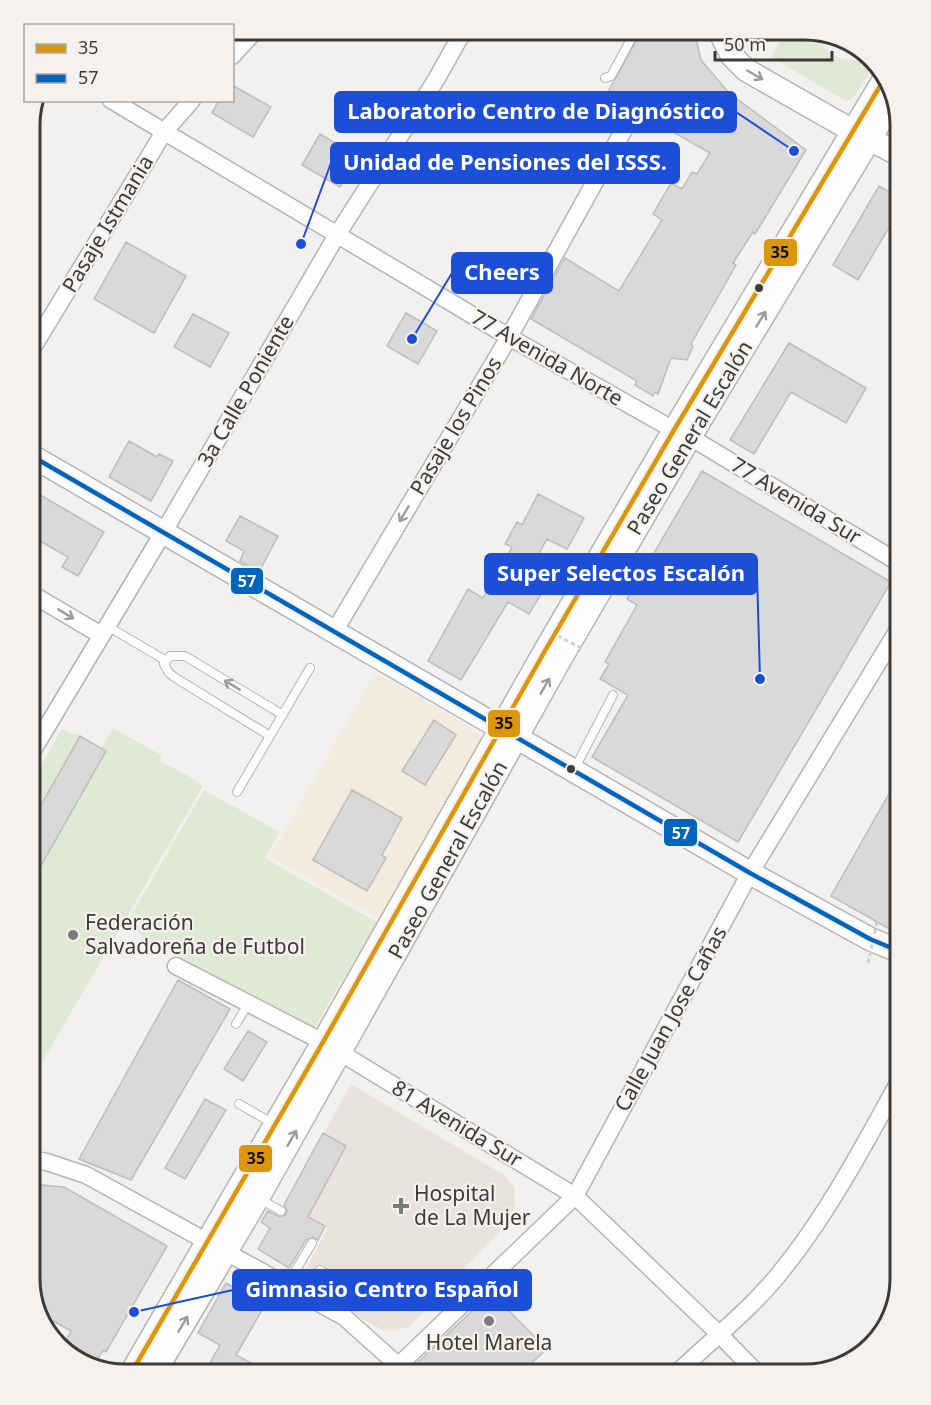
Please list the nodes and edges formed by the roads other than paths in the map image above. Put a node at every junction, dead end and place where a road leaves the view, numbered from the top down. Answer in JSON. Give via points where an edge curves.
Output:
{"nodes":[{"id":1,"x":247,"y":40,"type":"edge"},
{"id":2,"x":458,"y":40,"type":"edge"},
{"id":3,"x":630,"y":41,"type":"edge"},
{"id":4,"x":724,"y":41,"type":"edge"},
{"id":5,"x":234,"y":54,"type":"edge"},
{"id":6,"x":605,"y":78,"type":"dead end"},
{"id":7,"x":881,"y":87,"type":"edge"},
{"id":8,"x":114,"y":102,"type":"edge"},
{"id":9,"x":190,"y":102,"type":"edge"},
{"id":10,"x":888,"y":105,"type":"edge"},
{"id":11,"x":627,"y":124,"type":"dead end"},
{"id":12,"x":164,"y":132,"type":"junction"},
{"id":13,"x":861,"y":135,"type":"junction"},
{"id":14,"x":890,"y":150,"type":"edge"},
{"id":15,"x":337,"y":235,"type":"junction"},
{"id":16,"x":41,"y":334,"type":"edge"},
{"id":17,"x":509,"y":337,"type":"junction"},
{"id":18,"x":682,"y":433,"type":"junction"},
{"id":19,"x":41,"y":461,"type":"edge"},
{"id":20,"x":163,"y":534,"type":"junction"},
{"id":21,"x":890,"y":557,"type":"edge"},
{"id":22,"x":41,"y":598,"type":"edge"},
{"id":23,"x":104,"y":630,"type":"junction"},
{"id":24,"x":334,"y":632,"type":"junction"},
{"id":25,"x":890,"y":643,"type":"edge"},
{"id":26,"x":165,"y":660,"type":"junction"},
{"id":27,"x":310,"y":668,"type":"dead end"},
{"id":28,"x":614,"y":695,"type":"dead end"},
{"id":29,"x":283,"y":715,"type":"junction"},
{"id":30,"x":508,"y":732,"type":"junction"},
{"id":31,"x":270,"y":735,"type":"junction"},
{"id":32,"x":40,"y":737,"type":"edge"},
{"id":33,"x":574,"y":770,"type":"junction"},
{"id":34,"x":237,"y":792,"type":"dead end"},
{"id":35,"x":750,"y":873,"type":"junction"},
{"id":36,"x":890,"y":947,"type":"edge"},
{"id":37,"x":176,"y":966,"type":"dead end"},
{"id":38,"x":249,"y":1002,"type":"junction"},
{"id":39,"x":236,"y":1024,"type":"dead end"},
{"id":40,"x":332,"y":1048,"type":"junction"},
{"id":41,"x":890,"y":1097,"type":"edge"},
{"id":42,"x":239,"y":1104,"type":"dead end"},
{"id":43,"x":274,"y":1124,"type":"junction"},
{"id":44,"x":40,"y":1161,"type":"edge"},
{"id":45,"x":574,"y":1196,"type":"junction"},
{"id":46,"x":258,"y":1198,"type":"junction"},
{"id":47,"x":280,"y":1211,"type":"dead end"},
{"id":48,"x":312,"y":1244,"type":"dead end"},
{"id":49,"x":216,"y":1247,"type":"junction"},
{"id":50,"x":320,"y":1270,"type":"dead end"},
{"id":51,"x":287,"y":1285,"type":"junction"},
{"id":52,"x":344,"y":1317,"type":"junction"},
{"id":53,"x":718,"y":1333,"type":"junction"},
{"id":54,"x":137,"y":1364,"type":"edge"},
{"id":55,"x":158,"y":1364,"type":"edge"},
{"id":56,"x":393,"y":1364,"type":"edge"},
{"id":57,"x":409,"y":1364,"type":"edge"},
{"id":58,"x":686,"y":1364,"type":"edge"},
{"id":59,"x":748,"y":1364,"type":"edge"}],
"edges":[{"from":1,"to":5,"type":"street"},
{"from":2,"to":15,"type":"street","name":"3a Calle Poniente"},
{"from":3,"to":6,"type":"lane","via":[[611,76]]},
{"from":4,"to":13,"type":"main road","one_way":true,"via":[[746,70]]},
{"from":7,"to":13,"type":"main road","name":"Paseo General Escalón"},
{"from":8,"to":12,"type":"street","name":"77 Avenida Norte"},
{"from":9,"to":12,"type":"street","name":"Pasaje Istmania"},
{"from":10,"to":13,"type":"main road","name":"Paseo General Escalón"},
{"from":11,"to":17,"type":"street","name":"Pasaje los Pinos"},
{"from":12,"to":15,"type":"street","name":"77 Avenida Norte"},
{"from":12,"to":16,"type":"street","name":"Pasaje Istmania"},
{"from":13,"to":14,"type":"main road"},
{"from":13,"to":18,"type":"main road","name":"Paseo General Escalón"},
{"from":15,"to":17,"type":"street","name":"77 Avenida Norte"},
{"from":15,"to":20,"type":"street","name":"3a Calle Poniente"},
{"from":17,"to":18,"type":"street","name":"77 Avenida Norte"},
{"from":17,"to":24,"type":"street","name":"Pasaje los Pinos","one_way":true},
{"from":18,"to":21,"type":"street","name":"77 Avenida Sur"},
{"from":18,"to":30,"type":"main road","name":"Paseo General Escalón"},
{"from":19,"to":20,"type":"main road"},
{"from":20,"to":23,"type":"street","name":"3a Calle Poniente"},
{"from":20,"to":24,"type":"main road"},
{"from":22,"to":23,"type":"street","one_way":true},
{"from":23,"to":26,"type":"lane"},
{"from":23,"to":32,"type":"street","name":"3a Calle Poniente"},
{"from":24,"to":30,"type":"main road"},
{"from":25,"to":35,"type":"street","name":"Calle Juan Jose Cañas"},
{"from":29,"to":26,"type":"lane","one_way":true,"via":[[184,656]]},
{"from":26,"to":31,"type":"lane","via":[[174,677]]},
{"from":27,"to":29,"type":"lane"},
{"from":28,"to":33,"type":"lane"},
{"from":29,"to":31,"type":"lane"},
{"from":30,"to":33,"type":"main road"},
{"from":30,"to":40,"type":"main road","name":"Paseo General Escalón"},
{"from":31,"to":34,"type":"lane"},
{"from":33,"to":35,"type":"main road"},
{"from":35,"to":36,"type":"main road"},
{"from":35,"to":45,"type":"street","name":"Calle Juan Jose Cañas"},
{"from":37,"to":38,"type":"street","name":"81 Avenida Sur"},
{"from":38,"to":39,"type":"lane"},
{"from":38,"to":40,"type":"street","name":"81 Avenida Sur"},
{"from":40,"to":43,"type":"main road","name":"Paseo General Escalón"},
{"from":40,"to":45,"type":"street","name":"81 Avenida Sur"},
{"from":46,"to":40,"type":"main road","name":"Paseo General Escalón","one_way":true},
{"from":41,"to":53,"type":"street","via":[[814,1226],[783,1270]]},
{"from":42,"to":43,"type":"lane"},
{"from":43,"to":49,"type":"main road","name":"Paseo General Escalón"},
{"from":44,"to":49,"type":"street","via":[[86,1175]]},
{"from":45,"to":53,"type":"street","name":"81 Avenida Sur"},
{"from":45,"to":57,"type":"street","name":"Calle Juan Jose Cañas"},
{"from":46,"to":47,"type":"lane"},
{"from":46,"to":49,"type":"main road","name":"Paseo General Escalón"},
{"from":48,"to":51,"type":"lane"},
{"from":49,"to":51,"type":"street"},
{"from":49,"to":54,"type":"main road","name":"Paseo General Escalón"},
{"from":55,"to":49,"type":"main road","name":"Paseo General Escalón","one_way":true},
{"from":50,"to":52,"type":"lane","via":[[354,1289],[356,1293]]},
{"from":51,"to":52,"type":"street"},
{"from":52,"to":56,"type":"street"},
{"from":53,"to":58,"type":"street"},
{"from":53,"to":59,"type":"street","name":"81 Avenida Sur"}]}
